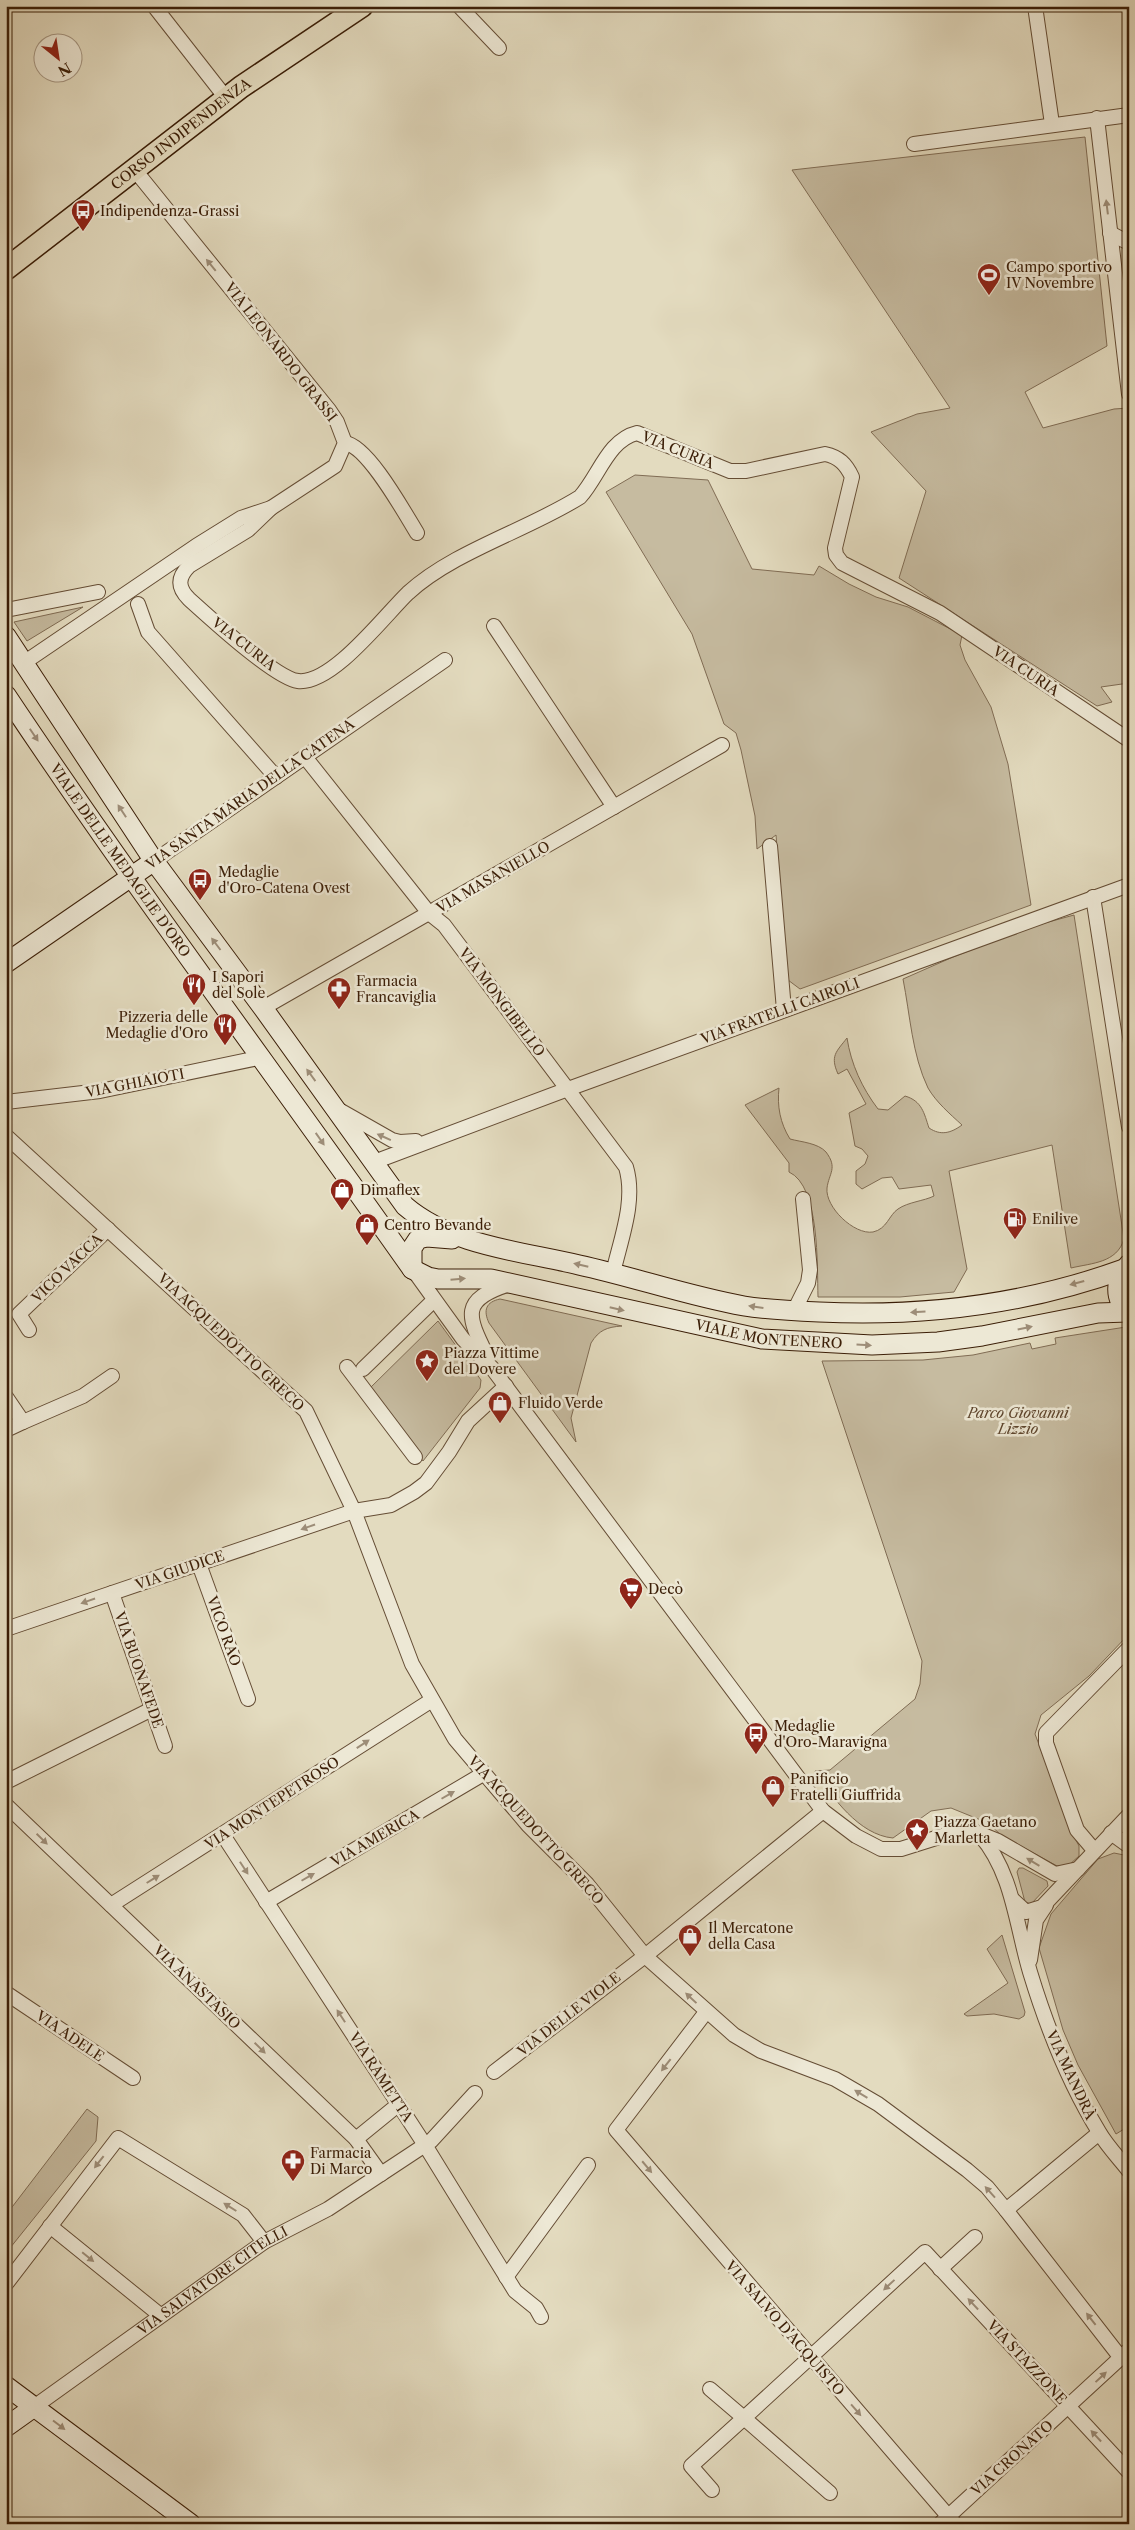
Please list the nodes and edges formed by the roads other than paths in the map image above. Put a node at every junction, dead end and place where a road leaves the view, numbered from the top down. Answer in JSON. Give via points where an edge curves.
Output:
{"nodes":[{"id":1,"x":154,"y":6,"type":"edge"},
{"id":2,"x":459,"y":6,"type":"edge"},
{"id":3,"x":1035,"y":6,"type":"edge"},
{"id":4,"x":356,"y":8,"type":"edge"},
{"id":5,"x":499,"y":48,"type":"dead end"},
{"id":6,"x":226,"y":98,"type":"junction"},
{"id":7,"x":1129,"y":115,"type":"edge"},
{"id":8,"x":1097,"y":118,"type":"junction"},
{"id":9,"x":1052,"y":124,"type":"junction"},
{"id":10,"x":914,"y":144,"type":"dead end"},
{"id":11,"x":134,"y":169,"type":"junction"},
{"id":12,"x":1110,"y":233,"type":"junction"},
{"id":13,"x":1129,"y":243,"type":"edge"},
{"id":14,"x":6,"y":268,"type":"edge"},
{"id":15,"x":1129,"y":394,"type":"edge"},
{"id":16,"x":345,"y":443,"type":"junction"},
{"id":17,"x":272,"y":508,"type":"junction"},
{"id":18,"x":418,"y":533,"type":"dead end"},
{"id":19,"x":98,"y":592,"type":"dead end"},
{"id":20,"x":138,"y":604,"type":"dead end"},
{"id":21,"x":6,"y":610,"type":"edge"},
{"id":22,"x":494,"y":626,"type":"dead end"},
{"id":23,"x":8,"y":641,"type":"edge"},
{"id":24,"x":446,"y":660,"type":"dead end"},
{"id":25,"x":25,"y":662,"type":"junction"},
{"id":26,"x":6,"y":695,"type":"edge"},
{"id":27,"x":1129,"y":740,"type":"edge"},
{"id":28,"x":722,"y":745,"type":"dead end"},
{"id":29,"x":305,"y":757,"type":"junction"},
{"id":30,"x":276,"y":777,"type":"junction"},
{"id":31,"x":614,"y":807,"type":"junction"},
{"id":32,"x":770,"y":846,"type":"dead end"},
{"id":33,"x":154,"y":860,"type":"junction"},
{"id":34,"x":130,"y":877,"type":"junction"},
{"id":35,"x":1129,"y":885,"type":"edge"},
{"id":36,"x":1093,"y":897,"type":"junction"},
{"id":37,"x":429,"y":913,"type":"junction"},
{"id":38,"x":6,"y":963,"type":"edge"},
{"id":39,"x":263,"y":1008,"type":"junction"},
{"id":40,"x":784,"y":1010,"type":"junction"},
{"id":41,"x":263,"y":1057,"type":"junction"},
{"id":42,"x":568,"y":1089,"type":"junction"},
{"id":43,"x":6,"y":1102,"type":"edge"},
{"id":44,"x":334,"y":1106,"type":"junction"},
{"id":45,"x":1129,"y":1127,"type":"edge"},
{"id":46,"x":6,"y":1136,"type":"edge"},
{"id":47,"x":432,"y":1139,"type":"junction"},
{"id":48,"x":374,"y":1162,"type":"junction"},
{"id":49,"x":803,"y":1199,"type":"dead end"},
{"id":50,"x":427,"y":1222,"type":"joint"},
{"id":51,"x":108,"y":1229,"type":"junction"},
{"id":52,"x":469,"y":1240,"type":"junction"},
{"id":53,"x":1126,"y":1266,"type":"edge"},
{"id":54,"x":412,"y":1269,"type":"junction"},
{"id":55,"x":613,"y":1273,"type":"junction"},
{"id":56,"x":510,"y":1284,"type":"junction"},
{"id":57,"x":434,"y":1300,"type":"junction"},
{"id":58,"x":794,"y":1311,"type":"junction"},
{"id":59,"x":1129,"y":1312,"type":"edge"},
{"id":60,"x":29,"y":1330,"type":"dead end"},
{"id":61,"x":347,"y":1367,"type":"dead end"},
{"id":62,"x":492,"y":1368,"type":"junction"},
{"id":63,"x":363,"y":1369,"type":"dead end"},
{"id":64,"x":112,"y":1376,"type":"dead end"},
{"id":65,"x":506,"y":1386,"type":"junction"},
{"id":66,"x":6,"y":1397,"type":"edge"},
{"id":67,"x":24,"y":1422,"type":"junction"},
{"id":68,"x":6,"y":1430,"type":"edge"},
{"id":69,"x":415,"y":1457,"type":"dead end"},
{"id":70,"x":354,"y":1511,"type":"junction"},
{"id":71,"x":199,"y":1564,"type":"junction"},
{"id":72,"x":112,"y":1593,"type":"junction"},
{"id":73,"x":6,"y":1629,"type":"edge"},
{"id":74,"x":1129,"y":1648,"type":"edge"},
{"id":75,"x":248,"y":1699,"type":"dead end"},
{"id":76,"x":432,"y":1700,"type":"junction"},
{"id":77,"x":152,"y":1709,"type":"junction"},
{"id":78,"x":166,"y":1746,"type":"dead end"},
{"id":79,"x":484,"y":1774,"type":"junction"},
{"id":80,"x":6,"y":1782,"type":"edge"},
{"id":81,"x":6,"y":1805,"type":"edge"},
{"id":82,"x":823,"y":1811,"type":"junction"},
{"id":83,"x":1129,"y":1815,"type":"edge"},
{"id":84,"x":1111,"y":1833,"type":"junction"},
{"id":85,"x":223,"y":1834,"type":"junction"},
{"id":86,"x":980,"y":1835,"type":"junction"},
{"id":87,"x":1129,"y":1846,"type":"edge"},
{"id":88,"x":1094,"y":1850,"type":"junction"},
{"id":89,"x":1078,"y":1869,"type":"junction"},
{"id":90,"x":1013,"y":1900,"type":"junction"},
{"id":91,"x":1049,"y":1900,"type":"junction"},
{"id":92,"x":266,"y":1902,"type":"junction"},
{"id":93,"x":111,"y":1905,"type":"junction"},
{"id":94,"x":645,"y":1956,"type":"junction"},
{"id":95,"x":1030,"y":1971,"type":"junction"},
{"id":96,"x":6,"y":1993,"type":"edge"},
{"id":97,"x":706,"y":2012,"type":"junction"},
{"id":98,"x":494,"y":2072,"type":"dead end"},
{"id":99,"x":133,"y":2078,"type":"dead end"},
{"id":100,"x":475,"y":2093,"type":"dead end"},
{"id":101,"x":399,"y":2104,"type":"junction"},
{"id":102,"x":1099,"y":2133,"type":"junction"},
{"id":103,"x":356,"y":2139,"type":"junction"},
{"id":104,"x":425,"y":2145,"type":"junction"},
{"id":105,"x":588,"y":2165,"type":"dead end"},
{"id":106,"x":1129,"y":2171,"type":"edge"},
{"id":107,"x":381,"y":2174,"type":"junction"},
{"id":108,"x":1006,"y":2210,"type":"junction"},
{"id":109,"x":50,"y":2226,"type":"junction"},
{"id":110,"x":975,"y":2237,"type":"dead end"},
{"id":111,"x":264,"y":2242,"type":"junction"},
{"id":112,"x":940,"y":2269,"type":"junction"},
{"id":113,"x":506,"y":2277,"type":"junction"},
{"id":114,"x":6,"y":2284,"type":"edge"},
{"id":115,"x":160,"y":2315,"type":"junction"},
{"id":116,"x":541,"y":2317,"type":"dead end"},
{"id":117,"x":1125,"y":2354,"type":"edge"},
{"id":118,"x":810,"y":2358,"type":"junction"},
{"id":119,"x":6,"y":2386,"type":"edge"},
{"id":120,"x":710,"y":2389,"type":"dead end"},
{"id":121,"x":34,"y":2407,"type":"junction"},
{"id":122,"x":1069,"y":2407,"type":"junction"},
{"id":123,"x":744,"y":2418,"type":"junction"},
{"id":124,"x":6,"y":2427,"type":"edge"},
{"id":125,"x":1129,"y":2472,"type":"edge"},
{"id":126,"x":712,"y":2490,"type":"dead end"},
{"id":127,"x":830,"y":2492,"type":"dead end"},
{"id":128,"x":948,"y":2521,"type":"edge"},
{"id":129,"x":191,"y":2524,"type":"edge"}],
"edges":[{"from":1,"to":6,"type":"street"},
{"from":2,"to":5,"type":"street"},
{"from":3,"to":9,"type":"street"},
{"from":4,"to":6,"type":"main road","name":"CORSO INDIPENDENZA"},
{"from":6,"to":11,"type":"main road","name":"CORSO INDIPENDENZA"},
{"from":7,"to":8,"type":"street"},
{"from":8,"to":9,"type":"street"},
{"from":12,"to":8,"type":"street","one_way":true},
{"from":9,"to":10,"type":"street"},
{"from":11,"to":14,"type":"main road","name":"CORSO INDIPENDENZA"},
{"from":16,"to":11,"type":"street","name":"VIA LEONARDO GRASSI","one_way":true,"via":[[329,410]]},
{"from":12,"to":13,"type":"street"},
{"from":12,"to":15,"type":"street"},
{"from":16,"to":17,"type":"street","via":[[335,466]]},
{"from":16,"to":18,"type":"street","via":[[358,448],[377,471]]},
{"from":17,"to":25,"type":"street","via":[[242,518],[196,546]]},
{"from":17,"to":27,"type":"street","name":"VIA CURIA","via":[[248,530],[188,566],[180,578],[180,588],[254,655],[298,681],[317,676],[349,655],[417,585],[580,497],[592,484],[615,445],[626,436],[637,433],[730,471],[746,471],[825,454],[835,456],[843,462],[852,478],[835,548],[842,563],[940,613]]},
{"from":19,"to":21,"type":"street"},
{"from":20,"to":30,"type":"street","via":[[148,632]]},
{"from":22,"to":31,"type":"street"},
{"from":23,"to":25,"type":"main road","name":"VIALE DELLE MEDAGLIE D'ORO"},
{"from":24,"to":29,"type":"street","name":"VIA SANTA MARIA DELLA CATENA"},
{"from":33,"to":25,"type":"main road","name":"VIALE DELLE MEDAGLIE D'ORO","one_way":true},
{"from":26,"to":34,"type":"main road","name":"VIALE DELLE MEDAGLIE D'ORO","one_way":true},
{"from":28,"to":31,"type":"street","name":"VIA MASANIELLO"},
{"from":29,"to":30,"type":"street","name":"VIA SANTA MARIA DELLA CATENA"},
{"from":29,"to":37,"type":"street","name":"VIA MONGIBELLO"},
{"from":30,"to":33,"type":"street","name":"VIA SANTA MARIA DELLA CATENA"},
{"from":31,"to":37,"type":"street","name":"VIA MASANIELLO"},
{"from":32,"to":40,"type":"street"},
{"from":33,"to":34,"type":"main road","name":"VIA SANTA MARIA DELLA CATENA"},
{"from":39,"to":33,"type":"main road","name":"VIALE DELLE MEDAGLIE D'ORO","one_way":true},
{"from":34,"to":38,"type":"main road","name":"VIA SANTA MARIA DELLA CATENA"},
{"from":34,"to":41,"type":"main road","name":"VIALE DELLE MEDAGLIE D'ORO"},
{"from":35,"to":36,"type":"street","name":"VIA FRATELLI CAIROLI"},
{"from":36,"to":40,"type":"street","name":"VIA FRATELLI CAIROLI"},
{"from":36,"to":45,"type":"street"},
{"from":37,"to":39,"type":"street","name":"VIA MASANIELLO"},
{"from":37,"to":42,"type":"street","name":"VIA MONGIBELLO","via":[[444,925]]},
{"from":44,"to":39,"type":"main road","name":"VIALE DELLE MEDAGLIE D'ORO","one_way":true},
{"from":40,"to":42,"type":"street","name":"VIA FRATELLI CAIROLI"},
{"from":41,"to":43,"type":"street","name":"VIA GHIAIOTI","via":[[100,1091]]},
{"from":41,"to":54,"type":"main road","name":"VIALE DELLE MEDAGLIE D'ORO","one_way":true},
{"from":42,"to":47,"type":"street","name":"VIA FRATELLI CAIROLI"},
{"from":42,"to":55,"type":"street","name":"VIA MONGIBELLO","via":[[626,1167],[631,1184]]},
{"from":47,"to":44,"type":"street","one_way":true,"via":[[392,1140]]},
{"from":44,"to":48,"type":"main road","name":"VIALE DELLE MEDAGLIE D'ORO"},
{"from":46,"to":51,"type":"street","name":"VIA ACQUEDOTTO GRECO"},
{"from":47,"to":48,"type":"street"},
{"from":48,"to":50,"type":"main road","name":"VIALE DELLE MEDAGLIE D'ORO","via":[[405,1206]]},
{"from":49,"to":58,"type":"street","via":[[810,1270],[808,1283]]},
{"from":50,"to":52,"type":"main road","name":"VIALE MONTENERO"},
{"from":51,"to":60,"type":"street","name":"VICO VACCA","via":[[19,1314]]},
{"from":51,"to":70,"type":"street","name":"VIA ACQUEDOTTO GRECO","via":[[306,1411]]},
{"from":52,"to":54,"type":"main road","via":[[418,1239],[412,1248]]},
{"from":55,"to":52,"type":"main road","name":"VIALE MONTENERO","one_way":true},
{"from":53,"to":58,"type":"main road","name":"VIALE MONTENERO","one_way":true,"via":[[1104,1276],[1008,1300],[934,1311],[868,1314]]},
{"from":53,"to":59,"type":"main road","via":[[1118,1277],[1118,1294]]},
{"from":54,"to":56,"type":"main road","name":"VIALE MONTENERO","one_way":true,"via":[[438,1279],[491,1279]]},
{"from":54,"to":57,"type":"street","name":"VIALE DELLE MEDAGLIE D'ORO"},
{"from":58,"to":55,"type":"main road","name":"VIALE MONTENERO","one_way":true,"via":[[745,1306]]},
{"from":56,"to":59,"type":"main road","name":"VIALE MONTENERO","one_way":true,"via":[[762,1339],[872,1345],[938,1342],[1098,1313]]},
{"from":56,"to":62,"type":"street","via":[[483,1293],[472,1311],[474,1330]]},
{"from":57,"to":62,"type":"street","name":"VIALE DELLE MEDAGLIE D'ORO","via":[[463,1339]]},
{"from":57,"to":63,"type":"street"},
{"from":61,"to":69,"type":"street"},
{"from":62,"to":65,"type":"street","name":"VIALE DELLE MEDAGLIE D'ORO"},
{"from":64,"to":67,"type":"street","via":[[83,1396]]},
{"from":65,"to":70,"type":"street","name":"VIA GIUDICE","via":[[468,1421],[426,1483],[391,1505]]},
{"from":65,"to":82,"type":"street","name":"VIALE DELLE MEDAGLIE D'ORO"},
{"from":66,"to":67,"type":"street"},
{"from":67,"to":68,"type":"street"},
{"from":70,"to":71,"type":"street","name":"VIA GIUDICE","one_way":true},
{"from":70,"to":76,"type":"street","name":"VIA ACQUEDOTTO GRECO","via":[[412,1664]]},
{"from":71,"to":72,"type":"street","name":"VIA GIUDICE"},
{"from":71,"to":75,"type":"street","name":"VICO RAO"},
{"from":72,"to":73,"type":"street","name":"VIA GIUDICE","one_way":true},
{"from":72,"to":77,"type":"street","name":"VIA BUONAFEDE"},
{"from":74,"to":88,"type":"street","via":[[1046,1732],[1046,1744],[1077,1830]]},
{"from":76,"to":79,"type":"street","name":"VIA ACQUEDOTTO GRECO","via":[[455,1739]]},
{"from":85,"to":76,"type":"street","name":"VIA MONTEPETROSO","one_way":true},
{"from":77,"to":78,"type":"street","name":"VIA BUONAFEDE"},
{"from":77,"to":80,"type":"street"},
{"from":92,"to":79,"type":"street","name":"VIA AMERICA","one_way":true},
{"from":79,"to":94,"type":"street","name":"VIA ACQUEDOTTO GRECO","via":[[528,1825],[587,1884]]},
{"from":81,"to":93,"type":"street","name":"VIA ANASTASIO","one_way":true},
{"from":82,"to":86,"type":"street","name":"VIALE DELLE MEDAGLIE D'ORO","via":[[856,1836],[881,1848],[901,1849],[964,1830]]},
{"from":82,"to":94,"type":"street","name":"VIA DELLE VIOLE"},
{"from":83,"to":84,"type":"street"},
{"from":84,"to":87,"type":"street"},
{"from":84,"to":88,"type":"street"},
{"from":85,"to":92,"type":"street","name":"VIA RAMETTA","one_way":true},
{"from":93,"to":85,"type":"street","name":"VIA MONTEPETROSO","one_way":true},
{"from":89,"to":86,"type":"street","one_way":true,"via":[[1055,1874],[998,1841]]},
{"from":86,"to":90,"type":"street","via":[[999,1861]]},
{"from":88,"to":89,"type":"street"},
{"from":89,"to":91,"type":"street"},
{"from":90,"to":91,"type":"street","via":[[1026,1912],[1033,1912]]},
{"from":90,"to":95,"type":"street","name":"VIA MANDRÀ"},
{"from":91,"to":95,"type":"street","via":[[1036,1920]]},
{"from":101,"to":92,"type":"street","name":"VIA RAMETTA","one_way":true},
{"from":93,"to":103,"type":"street","name":"VIA ANASTASIO","one_way":true},
{"from":97,"to":94,"type":"street","name":"VIA ACQUEDOTTO GRECO","one_way":true},
{"from":94,"to":98,"type":"street","name":"VIA DELLE VIOLE"},
{"from":95,"to":102,"type":"street","name":"VIA MANDRÀ","via":[[1051,2037]]},
{"from":96,"to":99,"type":"street","name":"VIA ADELE"},
{"from":108,"to":97,"type":"street","name":"VIA ACQUEDOTTO GRECO","one_way":true,"via":[[987,2187],[878,2104],[835,2079],[761,2051],[734,2035]]},
{"from":97,"to":118,"type":"street","name":"VIA SALVO D'ACQUISTO","one_way":true,"via":[[616,2130]]},
{"from":100,"to":104,"type":"street"},
{"from":101,"to":103,"type":"street"},
{"from":101,"to":104,"type":"street","name":"VIA RAMETTA"},
{"from":102,"to":106,"type":"street","name":"VIA MANDRÀ"},
{"from":102,"to":108,"type":"street"},
{"from":103,"to":107,"type":"street","name":"VIA ANASTASIO"},
{"from":104,"to":107,"type":"street","name":"VIA SALVATORE CITELLI"},
{"from":104,"to":113,"type":"street","name":"VIA RAMETTA"},
{"from":105,"to":113,"type":"street"},
{"from":107,"to":111,"type":"street","name":"VIA SALVATORE CITELLI","via":[[328,2209]]},
{"from":117,"to":108,"type":"street","name":"VIA ACQUEDOTTO GRECO","one_way":true},
{"from":111,"to":109,"type":"street","one_way":true,"via":[[243,2215],[118,2138]]},
{"from":109,"to":114,"type":"street"},
{"from":109,"to":115,"type":"street","one_way":true},
{"from":110,"to":112,"type":"street"},
{"from":111,"to":115,"type":"street","name":"VIA SALVATORE CITELLI"},
{"from":112,"to":118,"type":"street","name":"VIA STAZZONE","one_way":true,"via":[[925,2252]]},
{"from":122,"to":112,"type":"street","name":"VIA STAZZONE","one_way":true},
{"from":113,"to":116,"type":"street","name":"VIA RAMETTA"},
{"from":115,"to":121,"type":"street","name":"VIA SALVATORE CITELLI"},
{"from":122,"to":117,"type":"street","name":"VIA CRONATO","one_way":true},
{"from":118,"to":123,"type":"street"},
{"from":118,"to":128,"type":"street","name":"VIA SALVO D'ACQUISTO","one_way":true},
{"from":119,"to":121,"type":"main road"},
{"from":120,"to":123,"type":"street"},
{"from":121,"to":124,"type":"main road","name":"VIA SALVATORE CITELLI"},
{"from":121,"to":129,"type":"main road","one_way":true},
{"from":125,"to":122,"type":"street","name":"VIA STAZZONE","one_way":true},
{"from":122,"to":128,"type":"street","name":"VIA CRONATO"},
{"from":123,"to":126,"type":"street","via":[[691,2466]]},
{"from":123,"to":127,"type":"street"}]}
